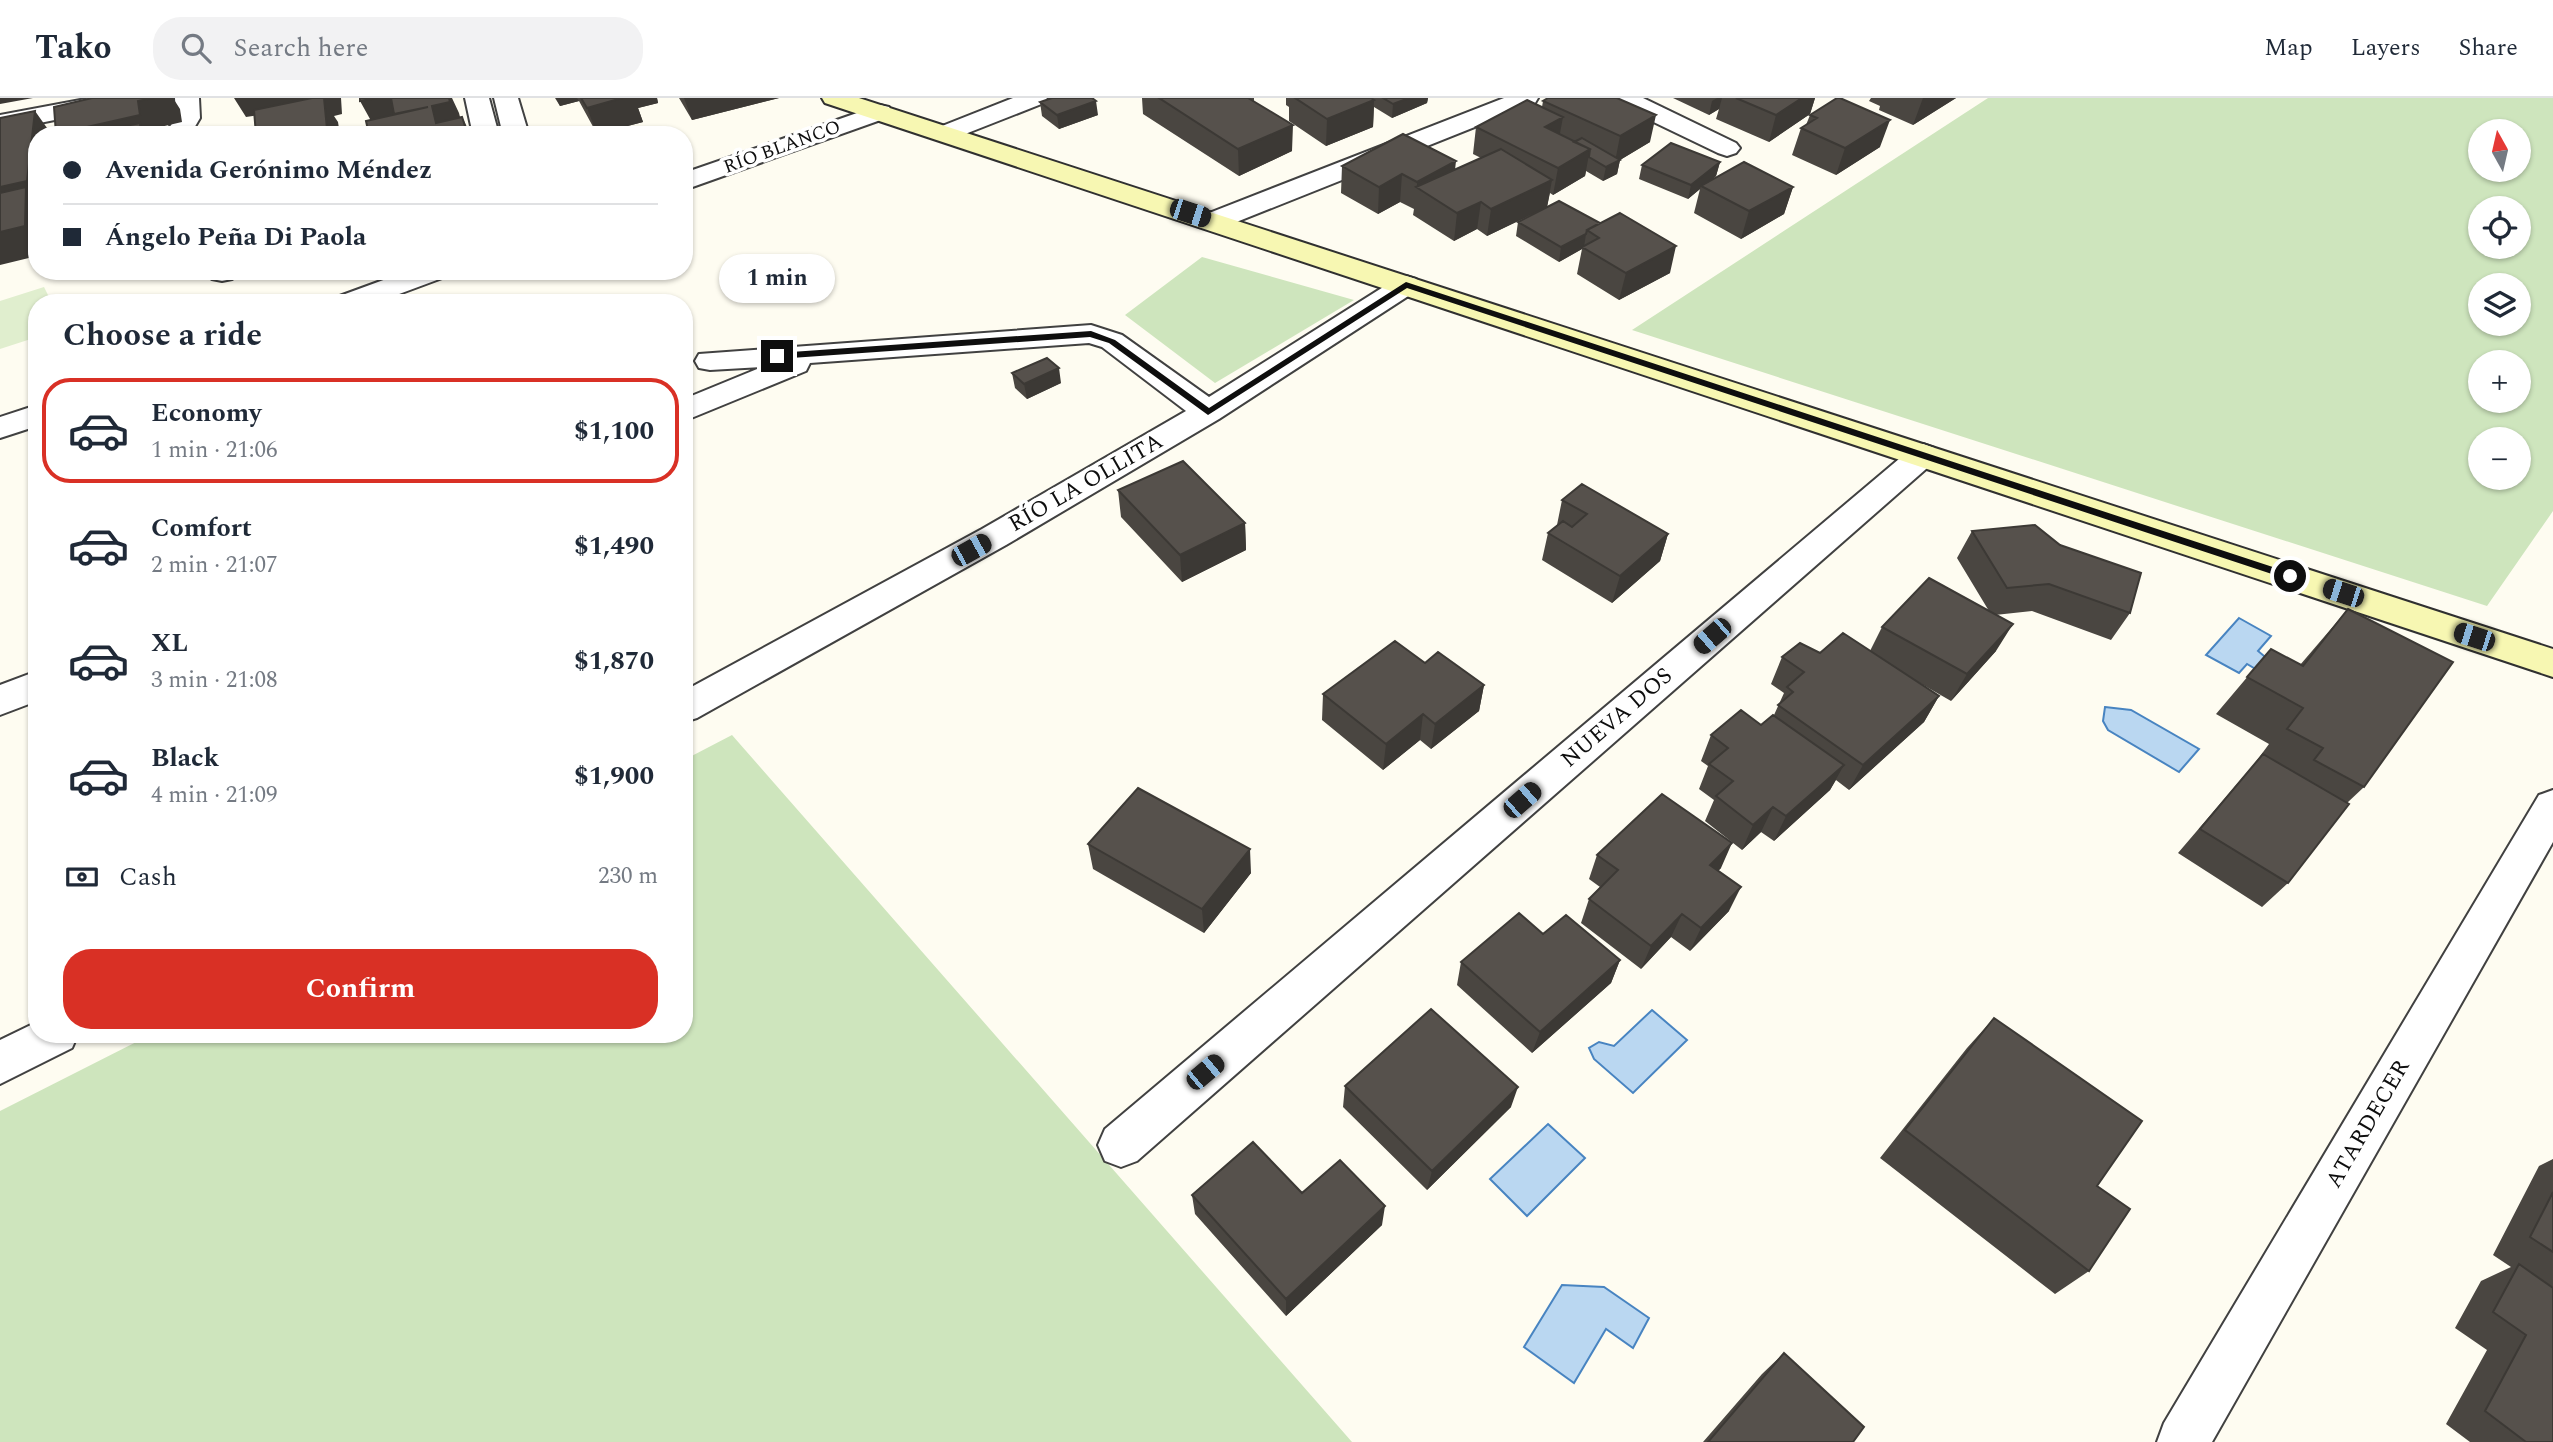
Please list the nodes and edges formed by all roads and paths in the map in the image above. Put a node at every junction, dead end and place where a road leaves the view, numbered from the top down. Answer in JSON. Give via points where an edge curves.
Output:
{"nodes":[{"id":1,"x":130,"y":98,"type":"edge"},
{"id":2,"x":477,"y":98,"type":"edge"},
{"id":3,"x":506,"y":98,"type":"edge"},
{"id":4,"x":834,"y":98,"type":"edge"},
{"id":5,"x":1035,"y":98,"type":"edge"},
{"id":6,"x":1527,"y":98,"type":"edge"},
{"id":7,"x":1623,"y":98,"type":"edge"},
{"id":8,"x":880,"y":111,"type":"junction"},
{"id":9,"x":0,"y":123,"type":"edge"},
{"id":10,"x":484,"y":126,"type":"edge"},
{"id":11,"x":514,"y":126,"type":"edge"},
{"id":12,"x":946,"y":133,"type":"junction"},
{"id":13,"x":1727,"y":148,"type":"dead end"},
{"id":14,"x":693,"y":179,"type":"edge"},
{"id":15,"x":1214,"y":221,"type":"junction"},
{"id":16,"x":410,"y":280,"type":"edge"},
{"id":17,"x":1406,"y":285,"type":"junction"},
{"id":18,"x":372,"y":294,"type":"edge"},
{"id":19,"x":822,"y":353,"type":"junction"},
{"id":20,"x":710,"y":361,"type":"dead end"},
{"id":21,"x":693,"y":407,"type":"edge"},
{"id":22,"x":1208,"y":412,"type":"junction"},
{"id":23,"x":28,"y":418,"type":"edge"},
{"id":24,"x":0,"y":428,"type":"edge"},
{"id":25,"x":1923,"y":455,"type":"junction"},
{"id":26,"x":2553,"y":663,"type":"edge"},
{"id":27,"x":28,"y":689,"type":"edge"},
{"id":28,"x":0,"y":701,"type":"edge"},
{"id":29,"x":693,"y":703,"type":"edge"},
{"id":30,"x":2553,"y":806,"type":"edge"},
{"id":31,"x":39,"y":1043,"type":"edge"},
{"id":32,"x":0,"y":1063,"type":"edge"},
{"id":33,"x":1121,"y":1144,"type":"dead end"},
{"id":34,"x":2183,"y":1442,"type":"edge"}],
"edges":[{"from":1,"to":9,"type":"street"},
{"from":2,"to":10,"type":"street"},
{"from":3,"to":11,"type":"street"},
{"from":4,"to":8,"type":"street"},
{"from":5,"to":12,"type":"street"},
{"from":6,"to":15,"type":"street"},
{"from":7,"to":13,"type":"street"},
{"from":8,"to":12,"type":"street"},
{"from":8,"to":14,"type":"street","name":"RÍO BLANCO"},
{"from":12,"to":15,"type":"street"},
{"from":15,"to":17,"type":"street"},
{"from":16,"to":18,"type":"street"},
{"from":17,"to":22,"type":"street","name":"RÍO LA OLLITA"},
{"from":17,"to":25,"type":"street"},
{"from":19,"to":20,"type":"street"},
{"from":19,"to":21,"type":"street"},
{"from":19,"to":22,"type":"street","via":[[1091,334],[1112,341]]},
{"from":22,"to":29,"type":"street","name":"RÍO LA OLLITA","via":[[995,537]]},
{"from":23,"to":24,"type":"street"},
{"from":25,"to":26,"type":"street"},
{"from":25,"to":33,"type":"street","name":"NUEVA DOS"},
{"from":27,"to":28,"type":"street"},
{"from":30,"to":34,"type":"street","name":"ATARDECER"},
{"from":31,"to":32,"type":"street"}]}
